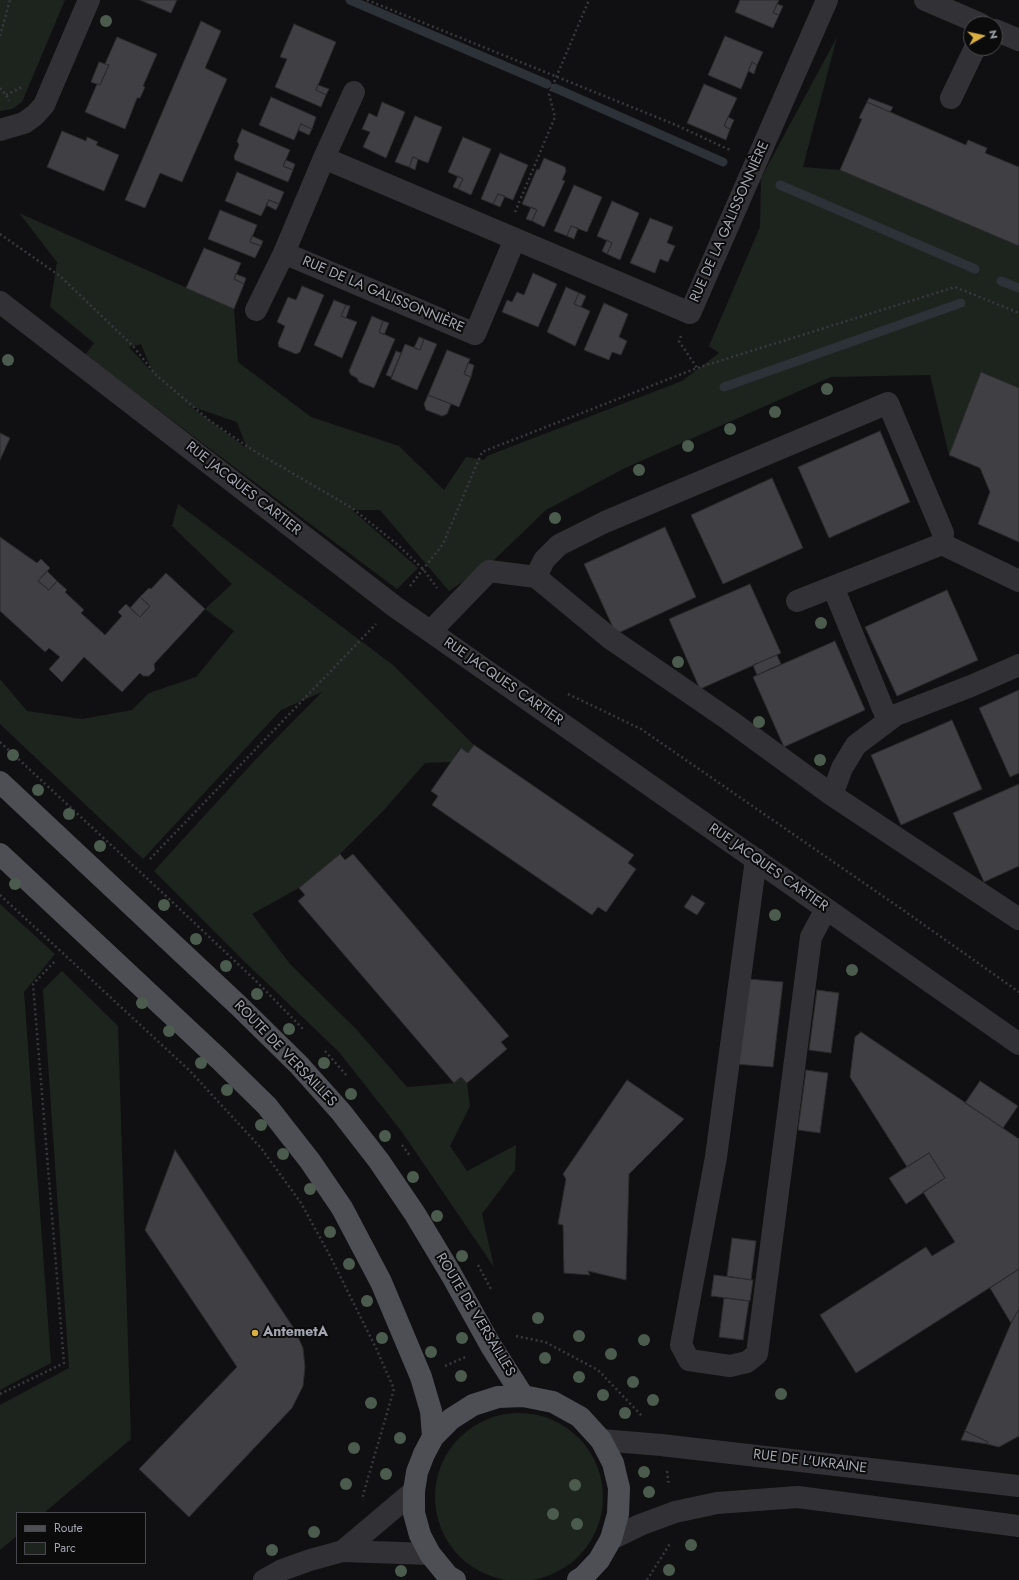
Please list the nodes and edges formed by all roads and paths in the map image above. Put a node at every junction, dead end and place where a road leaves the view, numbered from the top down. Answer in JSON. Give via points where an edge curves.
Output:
{"nodes":[{"id":1,"x":10,"y":0,"type":"edge"},
{"id":2,"x":89,"y":0,"type":"edge"},
{"id":3,"x":368,"y":0,"type":"edge"},
{"id":4,"x":589,"y":0,"type":"edge"},
{"id":5,"x":827,"y":0,"type":"edge"},
{"id":6,"x":925,"y":0,"type":"edge"},
{"id":7,"x":963,"y":16,"type":"edge"},
{"id":8,"x":1003,"y":33,"type":"edge"},
{"id":9,"x":0,"y":36,"type":"edge"},
{"id":10,"x":1019,"y":40,"type":"edge"},
{"id":11,"x":971,"y":56,"type":"edge"},
{"id":12,"x":556,"y":76,"type":"junction"},
{"id":13,"x":24,"y":86,"type":"dead end"},
{"id":14,"x":0,"y":88,"type":"edge"},
{"id":15,"x":354,"y":92,"type":"dead end"},
{"id":16,"x":6,"y":95,"type":"junction"},
{"id":17,"x":951,"y":98,"type":"dead end"},
{"id":18,"x":9,"y":102,"type":"dead end"},
{"id":19,"x":0,"y":130,"type":"edge"},
{"id":20,"x":324,"y":158,"type":"junction"},
{"id":21,"x":756,"y":163,"type":"junction"},
{"id":22,"x":0,"y":234,"type":"edge"},
{"id":23,"x":511,"y":237,"type":"junction"},
{"id":24,"x":284,"y":253,"type":"junction"},
{"id":25,"x":0,"y":302,"type":"edge"},
{"id":26,"x":256,"y":310,"type":"dead end"},
{"id":27,"x":690,"y":313,"type":"junction"},
{"id":28,"x":1019,"y":313,"type":"edge"},
{"id":29,"x":697,"y":368,"type":"junction"},
{"id":30,"x":942,"y":544,"type":"junction"},
{"id":31,"x":423,"y":569,"type":"junction"},
{"id":32,"x":536,"y":577,"type":"junction"},
{"id":33,"x":1019,"y":581,"type":"edge"},
{"id":34,"x":833,"y":587,"type":"junction"},
{"id":35,"x":797,"y":601,"type":"dead end"},
{"id":36,"x":394,"y":606,"type":"junction"},
{"id":37,"x":453,"y":608,"type":"junction"},
{"id":38,"x":431,"y":631,"type":"junction"},
{"id":39,"x":1019,"y":665,"type":"edge"},
{"id":40,"x":562,"y":691,"type":"dead end"},
{"id":41,"x":888,"y":721,"type":"junction"},
{"id":42,"x":0,"y":782,"type":"edge"},
{"id":43,"x":832,"y":795,"type":"junction"},
{"id":44,"x":0,"y":854,"type":"edge"},
{"id":45,"x":150,"y":859,"type":"dead end"},
{"id":46,"x":756,"y":859,"type":"junction"},
{"id":47,"x":0,"y":895,"type":"edge"},
{"id":48,"x":826,"y":909,"type":"junction"},
{"id":49,"x":1019,"y":919,"type":"edge"},
{"id":50,"x":56,"y":960,"type":"dead end"},
{"id":51,"x":1019,"y":992,"type":"edge"},
{"id":52,"x":1019,"y":1044,"type":"edge"},
{"id":53,"x":491,"y":1346,"type":"junction"},
{"id":54,"x":422,"y":1377,"type":"junction"},
{"id":55,"x":394,"y":1390,"type":"junction"},
{"id":56,"x":0,"y":1394,"type":"edge"},
{"id":57,"x":523,"y":1396,"type":"junction"},
{"id":58,"x":434,"y":1437,"type":"junction"},
{"id":59,"x":601,"y":1440,"type":"junction"},
{"id":60,"x":661,"y":1445,"type":"junction"},
{"id":61,"x":1019,"y":1486,"type":"edge"},
{"id":62,"x":414,"y":1491,"type":"junction"},
{"id":63,"x":364,"y":1503,"type":"dead end"},
{"id":64,"x":675,"y":1512,"type":"junction"},
{"id":65,"x":1019,"y":1526,"type":"edge"},
{"id":66,"x":611,"y":1539,"type":"junction"},
{"id":67,"x":343,"y":1551,"type":"junction"},
{"id":68,"x":430,"y":1554,"type":"junction"},
{"id":69,"x":581,"y":1579,"type":"edge"},
{"id":70,"x":264,"y":1580,"type":"edge"},
{"id":71,"x":455,"y":1580,"type":"edge"},
{"id":72,"x":647,"y":1580,"type":"edge"}],
"edges":[{"from":1,"to":9,"type":"path"},
{"from":2,"to":19,"type":"street","via":[[44,104],[24,123]]},
{"from":3,"to":12,"type":"path"},
{"from":4,"to":12,"type":"path"},
{"from":5,"to":21,"type":"street","name":"RUE DE LA GALISSONNIÈRE"},
{"from":6,"to":7,"type":"street"},
{"from":8,"to":10,"type":"street"},
{"from":11,"to":17,"type":"street"},
{"from":12,"to":21,"type":"path","via":[[676,125]]},
{"from":12,"to":23,"type":"path","via":[[548,94],[555,117]]},
{"from":13,"to":16,"type":"path"},
{"from":14,"to":16,"type":"path"},
{"from":15,"to":20,"type":"street","name":"RUE DE LA GALISSONNIÈRE"},
{"from":16,"to":18,"type":"path"},
{"from":20,"to":23,"type":"street","name":"RUE DE LA GALISSONNIÈRE"},
{"from":20,"to":24,"type":"street","name":"RUE DE LA GALISSONNIÈRE"},
{"from":21,"to":27,"type":"street","name":"RUE DE LA GALISSONNIÈRE"},
{"from":22,"to":31,"type":"path","via":[[60,276],[133,346],[155,374],[209,420],[251,449],[352,508]]},
{"from":23,"to":24,"type":"street","name":"RUE DE LA GALISSONNIÈRE","via":[[475,334]]},
{"from":23,"to":27,"type":"street","name":"RUE DE LA GALISSONNIÈRE"},
{"from":24,"to":26,"type":"street","name":"RUE DE LA GALISSONNIÈRE"},
{"from":25,"to":36,"type":"street","name":"RUE JACQUES CARTIER"},
{"from":27,"to":29,"type":"path","via":[[679,341]]},
{"from":28,"to":29,"type":"path","via":[[955,287]]},
{"from":29,"to":31,"type":"path","via":[[482,452],[443,544]]},
{"from":30,"to":32,"type":"street","via":[[943,533],[888,403],[605,522],[559,545],[544,560]]},
{"from":30,"to":33,"type":"street"},
{"from":30,"to":34,"type":"street"},
{"from":31,"to":36,"type":"path"},
{"from":31,"to":37,"type":"path"},
{"from":32,"to":37,"type":"street","via":[[489,571]]},
{"from":32,"to":43,"type":"street","via":[[611,639]]},
{"from":34,"to":35,"type":"street"},
{"from":34,"to":41,"type":"street"},
{"from":36,"to":38,"type":"street","name":"RUE JACQUES CARTIER"},
{"from":36,"to":45,"type":"path"},
{"from":37,"to":38,"type":"street"},
{"from":38,"to":46,"type":"street","name":"RUE JACQUES CARTIER"},
{"from":39,"to":41,"type":"street"},
{"from":40,"to":51,"type":"path","via":[[642,730]]},
{"from":41,"to":43,"type":"street","via":[[856,745],[842,768]]},
{"from":42,"to":53,"type":"main road","name":"ROUTE DE VERSAILLES","via":[[239,1006],[299,1065],[341,1112],[415,1214]]},
{"from":43,"to":49,"type":"street"},
{"from":44,"to":54,"type":"main road","via":[[267,1106],[310,1161],[342,1208],[381,1282]]},
{"from":46,"to":48,"type":"street","name":"RUE JACQUES CARTIER"},
{"from":46,"to":48,"type":"street","via":[[716,1157],[681,1345],[689,1360],[730,1366],[747,1362],[757,1354],[811,937]]},
{"from":47,"to":55,"type":"path","via":[[189,1070],[262,1148],[301,1203],[349,1294]]},
{"from":48,"to":52,"type":"street","name":"RUE JACQUES CARTIER"},
{"from":50,"to":56,"type":"path","via":[[33,984],[64,1363]]},
{"from":53,"to":54,"type":"path"},
{"from":53,"to":57,"type":"main road","name":"ROUTE DE VERSAILLES"},
{"from":53,"to":60,"type":"path","via":[[512,1335],[545,1342],[598,1370],[658,1432]]},
{"from":54,"to":55,"type":"path"},
{"from":54,"to":58,"type":"main road","via":[[431,1411]]},
{"from":55,"to":63,"type":"path","via":[[363,1495]]},
{"from":57,"to":58,"type":"main road","via":[[498,1397],[473,1405],[451,1419]]},
{"from":57,"to":59,"type":"main road","via":[[553,1402],[580,1417]]},
{"from":58,"to":62,"type":"main road","via":[[417,1472]]},
{"from":59,"to":60,"type":"street","name":"RUE DE L'UKRAINE"},
{"from":59,"to":66,"type":"main road","via":[[613,1463],[618,1488],[618,1514]]},
{"from":60,"to":61,"type":"street","name":"RUE DE L'UKRAINE"},
{"from":60,"to":64,"type":"path"},
{"from":62,"to":67,"type":"street"},
{"from":62,"to":68,"type":"main road","via":[[414,1513],[420,1535]]},
{"from":64,"to":65,"type":"street","via":[[717,1503],[798,1497]]},
{"from":64,"to":66,"type":"street"},
{"from":64,"to":72,"type":"path","via":[[670,1544]]},
{"from":66,"to":69,"type":"main road","via":[[599,1560]]},
{"from":67,"to":68,"type":"street"},
{"from":67,"to":70,"type":"street","via":[[303,1562]]},
{"from":68,"to":71,"type":"main road","via":[[448,1576]]}]}
